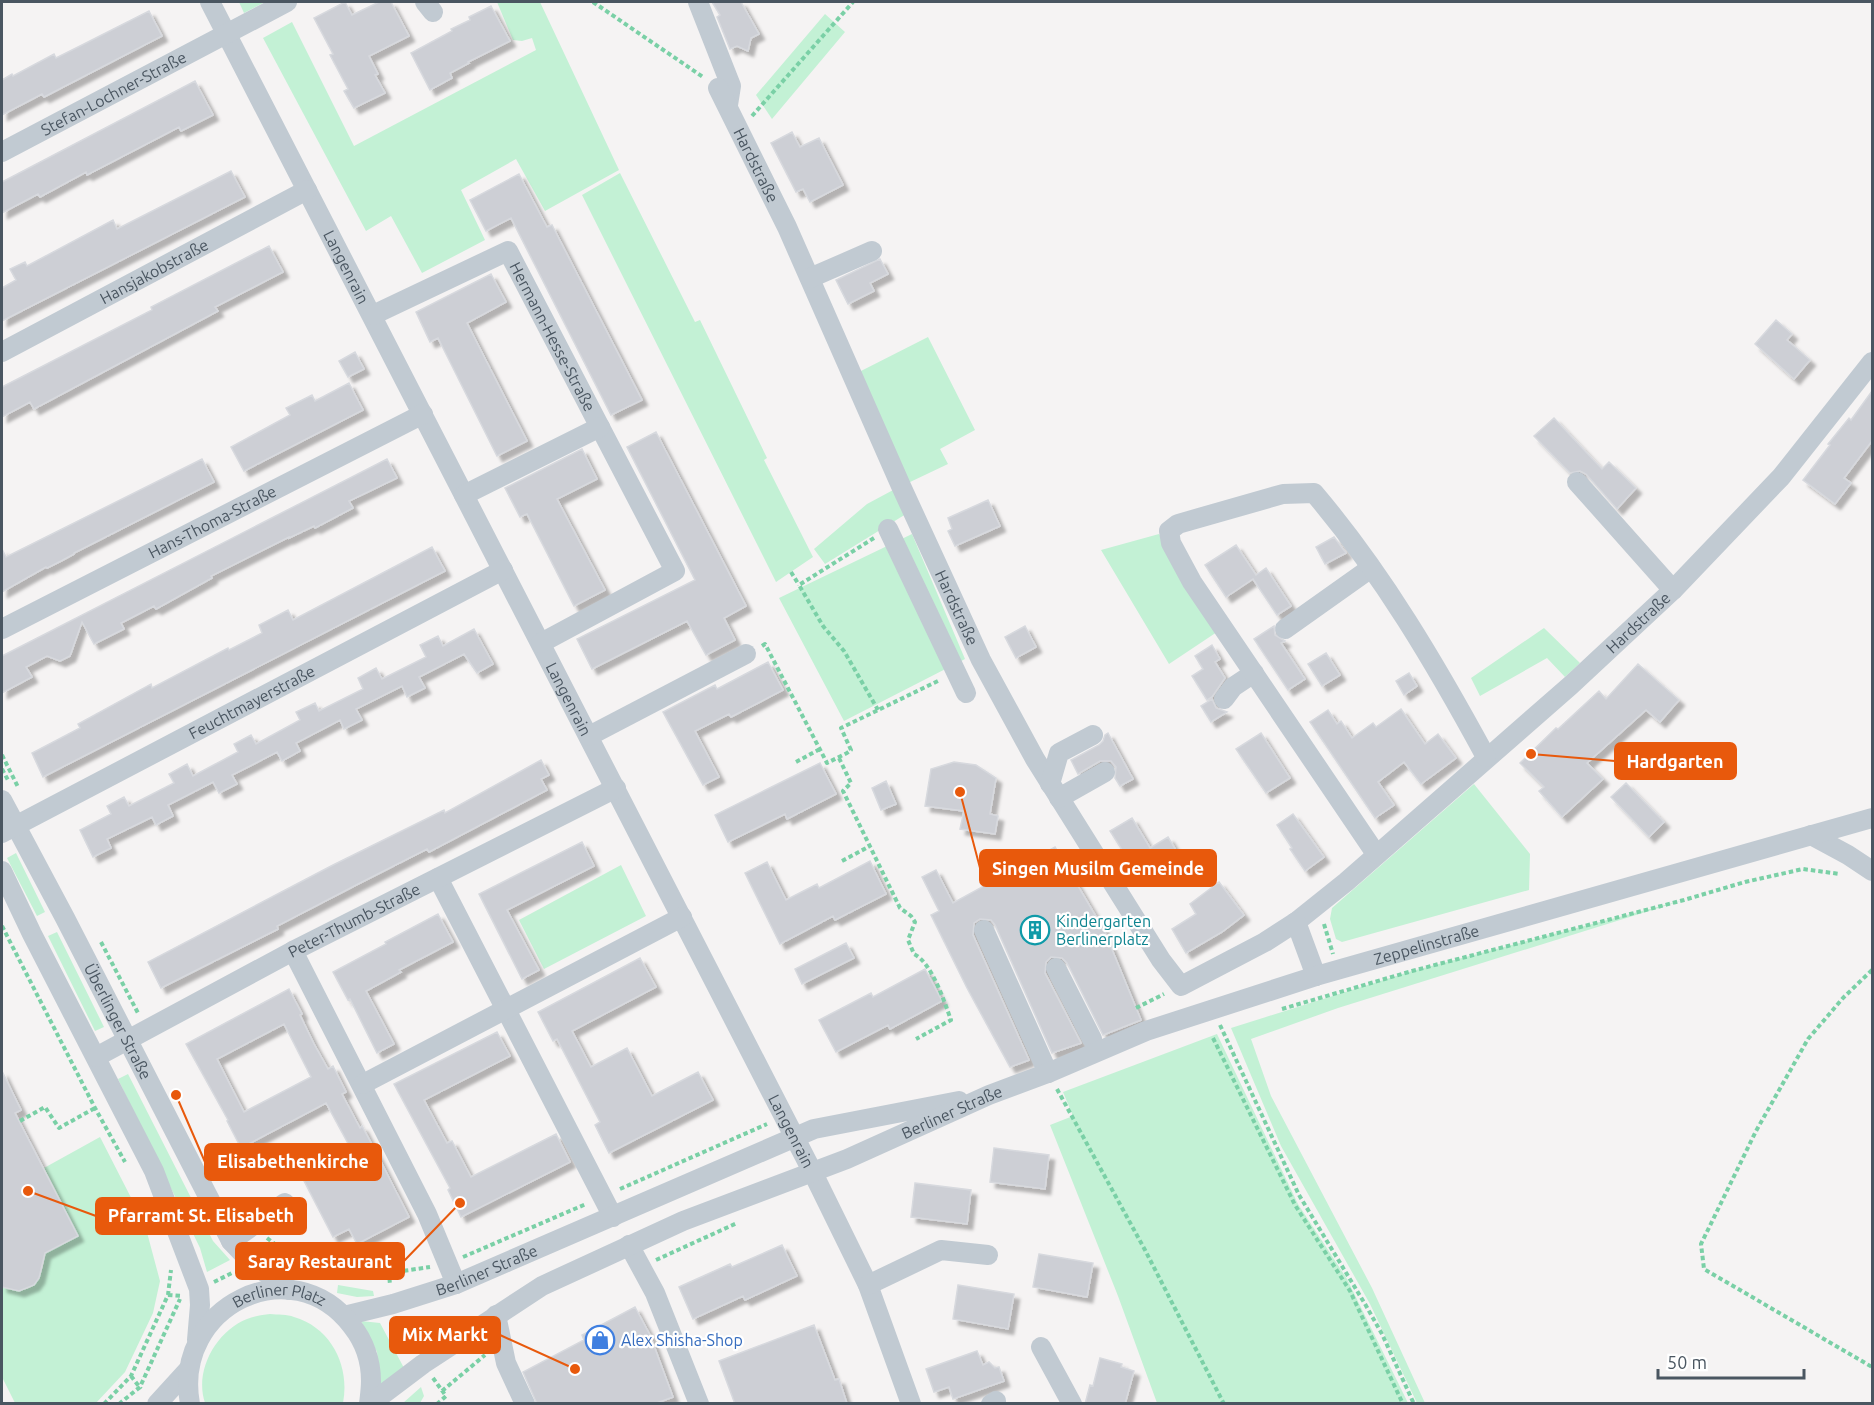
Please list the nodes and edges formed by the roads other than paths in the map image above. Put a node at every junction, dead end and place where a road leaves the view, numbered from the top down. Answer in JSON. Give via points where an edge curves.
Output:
{"nodes":[{"id":1,"x":210,"y":2,"type":"edge"},
{"id":2,"x":287,"y":2,"type":"edge"},
{"id":3,"x":698,"y":2,"type":"edge"},
{"id":4,"x":226,"y":34,"type":"junction"},
{"id":5,"x":718,"y":88,"type":"road end"},
{"id":6,"x":728,"y":107,"type":"junction"},
{"id":7,"x":2,"y":152,"type":"edge"},
{"id":8,"x":307,"y":190,"type":"junction"},
{"id":9,"x":872,"y":251,"type":"dead end"},
{"id":10,"x":810,"y":278,"type":"junction"},
{"id":11,"x":373,"y":315,"type":"junction"},
{"id":12,"x":2,"y":352,"type":"edge"},
{"id":13,"x":1872,"y":362,"type":"edge"},
{"id":14,"x":423,"y":414,"type":"junction"},
{"id":15,"x":600,"y":427,"type":"junction"},
{"id":16,"x":1577,"y":483,"type":"dead end"},
{"id":17,"x":464,"y":495,"type":"junction"},
{"id":18,"x":888,"y":529,"type":"road end"},
{"id":19,"x":1371,"y":568,"type":"junction"},
{"id":20,"x":502,"y":570,"type":"junction"},
{"id":21,"x":1673,"y":590,"type":"junction"},
{"id":22,"x":2,"y":629,"type":"edge"},
{"id":23,"x":1285,"y":629,"type":"dead end"},
{"id":24,"x":541,"y":643,"type":"junction"},
{"id":25,"x":746,"y":654,"type":"road end"},
{"id":26,"x":1254,"y":673,"type":"junction"},
{"id":27,"x":966,"y":693,"type":"dead end"},
{"id":28,"x":1224,"y":699,"type":"dead end"},
{"id":29,"x":1093,"y":735,"type":"dead end"},
{"id":30,"x":589,"y":736,"type":"junction"},
{"id":31,"x":1486,"y":757,"type":"junction"},
{"id":32,"x":1105,"y":772,"type":"dead end"},
{"id":33,"x":616,"y":788,"type":"junction"},
{"id":34,"x":1055,"y":791,"type":"junction"},
{"id":35,"x":2,"y":800,"type":"edge"},
{"id":36,"x":1872,"y":818,"type":"edge"},
{"id":37,"x":8,"y":830,"type":"edge"},
{"id":38,"x":1811,"y":835,"type":"junction"},
{"id":39,"x":1376,"y":854,"type":"junction"},
{"id":40,"x":2,"y":871,"type":"edge"},
{"id":41,"x":1872,"y":871,"type":"edge"},
{"id":42,"x":438,"y":878,"type":"junction"},
{"id":43,"x":682,"y":917,"type":"junction"},
{"id":44,"x":1296,"y":922,"type":"junction"},
{"id":45,"x":984,"y":930,"type":"dead end"},
{"id":46,"x":293,"y":951,"type":"junction"},
{"id":47,"x":1056,"y":968,"type":"dead end"},
{"id":48,"x":1316,"y":976,"type":"junction"},
{"id":49,"x":506,"y":1010,"type":"junction"},
{"id":50,"x":128,"y":1039,"type":"junction"},
{"id":51,"x":1092,"y":1039,"type":"dead end"},
{"id":52,"x":96,"y":1057,"type":"junction"},
{"id":53,"x":1052,"y":1081,"type":"junction"},
{"id":54,"x":363,"y":1084,"type":"junction"},
{"id":55,"x":989,"y":1095,"type":"junction"},
{"id":56,"x":795,"y":1136,"type":"junction"},
{"id":57,"x":813,"y":1171,"type":"junction"},
{"id":58,"x":285,"y":1203,"type":"dead end"},
{"id":59,"x":613,"y":1217,"type":"junction"},
{"id":60,"x":231,"y":1241,"type":"junction"},
{"id":61,"x":629,"y":1245,"type":"junction"},
{"id":62,"x":988,"y":1255,"type":"dead end"},
{"id":63,"x":456,"y":1284,"type":"junction"},
{"id":64,"x":868,"y":1285,"type":"junction"},
{"id":65,"x":290,"y":1290,"type":"junction"},
{"id":66,"x":496,"y":1315,"type":"junction"},
{"id":67,"x":344,"y":1316,"type":"junction"},
{"id":68,"x":197,"y":1340,"type":"junction"},
{"id":69,"x":1041,"y":1347,"type":"dead end"},
{"id":70,"x":188,"y":1370,"type":"junction"},
{"id":71,"x":150,"y":1399,"type":"edge"},
{"id":72,"x":696,"y":1403,"type":"edge"},
{"id":73,"x":190,"y":1404,"type":"edge"},
{"id":74,"x":369,"y":1404,"type":"edge"},
{"id":75,"x":525,"y":1404,"type":"edge"},
{"id":76,"x":911,"y":1404,"type":"edge"},
{"id":77,"x":1072,"y":1404,"type":"edge"}],
"edges":[{"from":1,"to":4,"type":"street","name":"Langenrain"},
{"from":2,"to":4,"type":"street","name":"Stefan-Lochner-Straße"},
{"from":3,"to":6,"type":"street","via":[[731,86]]},
{"from":4,"to":7,"type":"street","name":"Stefan-Lochner-Straße"},
{"from":4,"to":8,"type":"street","name":"Langenrain"},
{"from":5,"to":6,"type":"street","name":"Hardstraße"},
{"from":6,"to":10,"type":"street","name":"Hardstraße"},
{"from":8,"to":11,"type":"street","name":"Langenrain"},
{"from":8,"to":12,"type":"street","name":"Hansjakobstraße"},
{"from":9,"to":10,"type":"street"},
{"from":10,"to":34,"type":"street","name":"Hardstraße","via":[[981,660]]},
{"from":11,"to":14,"type":"street","name":"Langenrain"},
{"from":11,"to":15,"type":"street","name":"Hermann-Hesse-Straße","via":[[507,251]]},
{"from":13,"to":21,"type":"street","name":"Hardstraße","via":[[1781,477]]},
{"from":14,"to":17,"type":"street","name":"Langenrain"},
{"from":14,"to":22,"type":"street","name":"Hans-Thoma-Straße"},
{"from":15,"to":17,"type":"street","name":"Hermann-Hesse-Straße"},
{"from":15,"to":24,"type":"street","name":"Hermann-Hesse-Straße","via":[[675,571]]},
{"from":16,"to":21,"type":"street"},
{"from":17,"to":20,"type":"street","name":"Langenrain"},
{"from":18,"to":27,"type":"street"},
{"from":19,"to":23,"type":"street"},
{"from":19,"to":26,"type":"street","via":[[1314,493],[1283,494],[1178,524],[1169,531],[1170,543],[1192,582]]},
{"from":19,"to":31,"type":"street","via":[[1449,689]]},
{"from":20,"to":24,"type":"street","name":"Langenrain"},
{"from":20,"to":37,"type":"street","name":"Feuchtmayerstraße"},
{"from":21,"to":31,"type":"street","name":"Hardstraße"},
{"from":24,"to":30,"type":"street","name":"Langenrain"},
{"from":25,"to":30,"type":"street"},
{"from":26,"to":28,"type":"street","via":[[1233,687]]},
{"from":26,"to":39,"type":"street"},
{"from":29,"to":34,"type":"street","via":[[1059,753]]},
{"from":30,"to":33,"type":"street","name":"Langenrain"},
{"from":31,"to":39,"type":"street","name":"Hardstraße"},
{"from":32,"to":34,"type":"street"},
{"from":33,"to":42,"type":"street","name":"Peter-Thumb-Straße"},
{"from":33,"to":43,"type":"street","name":"Langenrain"},
{"from":34,"to":44,"type":"street","name":"Hardstraße","via":[[1181,986]]},
{"from":35,"to":37,"type":"street","name":"Überlinger Straße"},
{"from":36,"to":38,"type":"street","name":"Zeppelinstraße"},
{"from":37,"to":50,"type":"street","name":"Überlinger Straße","via":[[65,918]]},
{"from":38,"to":41,"type":"street"},
{"from":38,"to":48,"type":"street","name":"Zeppelinstraße"},
{"from":39,"to":44,"type":"street","name":"Hardstraße"},
{"from":40,"to":52,"type":"street"},
{"from":42,"to":46,"type":"street","name":"Peter-Thumb-Straße"},
{"from":42,"to":49,"type":"street"},
{"from":43,"to":49,"type":"street"},
{"from":43,"to":56,"type":"street","name":"Langenrain"},
{"from":44,"to":48,"type":"street"},
{"from":45,"to":53,"type":"street"},
{"from":46,"to":50,"type":"street","name":"Peter-Thumb-Straße"},
{"from":46,"to":54,"type":"street"},
{"from":47,"to":51,"type":"street"},
{"from":48,"to":53,"type":"street","name":"Zeppelinstraße","via":[[1216,1016],[1138,1034]]},
{"from":49,"to":54,"type":"street"},
{"from":49,"to":59,"type":"street"},
{"from":50,"to":52,"type":"street","name":"Peter-Thumb-Straße"},
{"from":50,"to":60,"type":"street","name":"Überlinger Straße"},
{"from":52,"to":68,"type":"street","via":[[154,1171],[199,1289]]},
{"from":53,"to":55,"type":"street","name":"Zeppelinstraße"},
{"from":54,"to":63,"type":"street","via":[[427,1214]]},
{"from":55,"to":56,"type":"street","name":"Berliner Straße","via":[[831,1124]]},
{"from":55,"to":57,"type":"street","name":"Berliner Straße"},
{"from":56,"to":57,"type":"street","name":"Langenrain"},
{"from":56,"to":59,"type":"street","name":"Berliner Straße"},
{"from":57,"to":61,"type":"street","name":"Berliner Straße"},
{"from":57,"to":64,"type":"street","name":"Langenrain"},
{"from":58,"to":60,"type":"street"},
{"from":59,"to":63,"type":"street","name":"Berliner Straße"},
{"from":60,"to":65,"type":"street","name":"Überlinger Straße","via":[[252,1263]]},
{"from":61,"to":66,"type":"street","name":"Berliner Straße","via":[[542,1286]]},
{"from":61,"to":72,"type":"street","via":[[655,1293]]},
{"from":62,"to":64,"type":"street","via":[[940,1250]]},
{"from":63,"to":67,"type":"street","name":"Berliner Straße"},
{"from":64,"to":76,"type":"street","name":"Langenrain"},
{"from":65,"to":67,"type":"street","name":"Berliner Platz","via":[[319,1298]]},
{"from":65,"to":68,"type":"street","name":"Berliner Platz","via":[[262,1291],[235,1300],[213,1317]]},
{"from":66,"to":74,"type":"street","name":"Berliner Straße"},
{"from":66,"to":75,"type":"street","via":[[507,1363]]},
{"from":67,"to":74,"type":"street","name":"Berliner Platz","via":[[359,1335],[368,1357]]},
{"from":68,"to":70,"type":"street","name":"Berliner Platz"},
{"from":69,"to":77,"type":"street"},
{"from":70,"to":71,"type":"street"},
{"from":70,"to":73,"type":"street","name":"Berliner Platz"}]}
